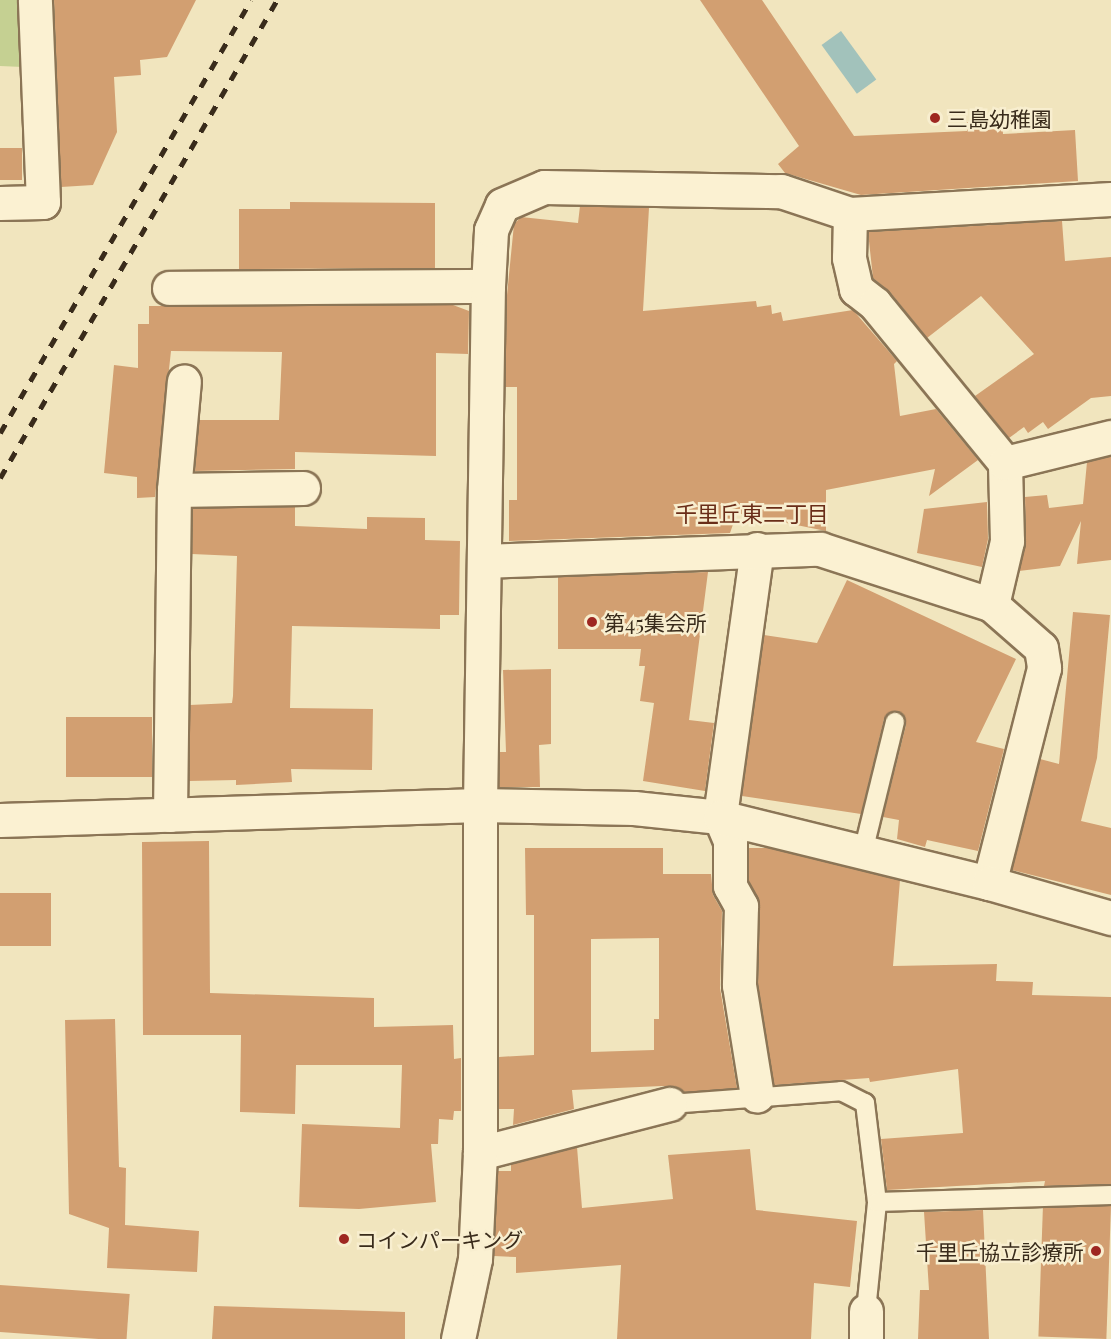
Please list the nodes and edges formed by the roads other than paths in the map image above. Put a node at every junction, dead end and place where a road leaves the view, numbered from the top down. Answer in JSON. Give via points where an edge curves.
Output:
{"nodes":[{"id":1,"x":35,"y":0,"type":"edge"},
{"id":2,"x":1111,"y":199,"type":"edge"},
{"id":3,"x":0,"y":203,"type":"edge"},
{"id":4,"x":850,"y":214,"type":"junction"},
{"id":5,"x":488,"y":286,"type":"junction"},
{"id":6,"x":169,"y":288,"type":"dead end"},
{"id":7,"x":184,"y":381,"type":"dead end"},
{"id":8,"x":1111,"y":437,"type":"edge"},
{"id":9,"x":1005,"y":463,"type":"junction"},
{"id":10,"x":303,"y":488,"type":"dead end"},
{"id":11,"x":174,"y":490,"type":"junction"},
{"id":12,"x":757,"y":549,"type":"junction"},
{"id":13,"x":485,"y":561,"type":"junction"},
{"id":14,"x":992,"y":605,"type":"junction"},
{"id":15,"x":895,"y":722,"type":"dead end"},
{"id":16,"x":480,"y":805,"type":"junction"},
{"id":17,"x":170,"y":815,"type":"junction"},
{"id":18,"x":720,"y":817,"type":"junction"},
{"id":19,"x":0,"y":820,"type":"edge"},
{"id":20,"x":863,"y":852,"type":"junction"},
{"id":21,"x":989,"y":883,"type":"junction"},
{"id":22,"x":1111,"y":918,"type":"edge"},
{"id":23,"x":757,"y":1096,"type":"junction"},
{"id":24,"x":670,"y":1104,"type":"joint"},
{"id":25,"x":480,"y":1153,"type":"junction"},
{"id":26,"x":1111,"y":1195,"type":"edge"},
{"id":27,"x":877,"y":1202,"type":"junction"},
{"id":28,"x":866,"y":1325,"type":"edge"},
{"id":29,"x":458,"y":1339,"type":"edge"}],
"edges":[{"from":1,"to":3,"type":"street","via":[[43,202]]},
{"from":2,"to":4,"type":"street"},
{"from":4,"to":5,"type":"street","via":[[781,191],[544,187],[502,205],[491,230]]},
{"from":4,"to":9,"type":"street","via":[[849,258],[856,289],[875,304]]},
{"from":5,"to":6,"type":"street"},
{"from":5,"to":13,"type":"street"},
{"from":7,"to":11,"type":"street"},
{"from":8,"to":9,"type":"street"},
{"from":9,"to":14,"type":"street","via":[[1007,541]]},
{"from":10,"to":11,"type":"street"},
{"from":11,"to":17,"type":"street"},
{"from":12,"to":13,"type":"street"},
{"from":12,"to":14,"type":"street","via":[[820,549]]},
{"from":12,"to":18,"type":"street"},
{"from":13,"to":16,"type":"street"},
{"from":14,"to":21,"type":"street","via":[[1041,648],[1044,668]]},
{"from":15,"to":20,"type":"lane"},
{"from":16,"to":17,"type":"street"},
{"from":16,"to":18,"type":"street","via":[[634,808]]},
{"from":16,"to":25,"type":"street"},
{"from":17,"to":19,"type":"street"},
{"from":18,"to":20,"type":"street"},
{"from":18,"to":23,"type":"street","via":[[730,841],[730,886],[741,906],[739,985]]},
{"from":20,"to":21,"type":"street"},
{"from":21,"to":22,"type":"street"},
{"from":23,"to":24,"type":"lane"},
{"from":23,"to":27,"type":"lane","via":[[841,1091],[865,1103]]},
{"from":24,"to":25,"type":"street"},
{"from":25,"to":29,"type":"street","via":[[475,1259]]},
{"from":26,"to":27,"type":"lane"},
{"from":27,"to":28,"type":"lane"}]}
